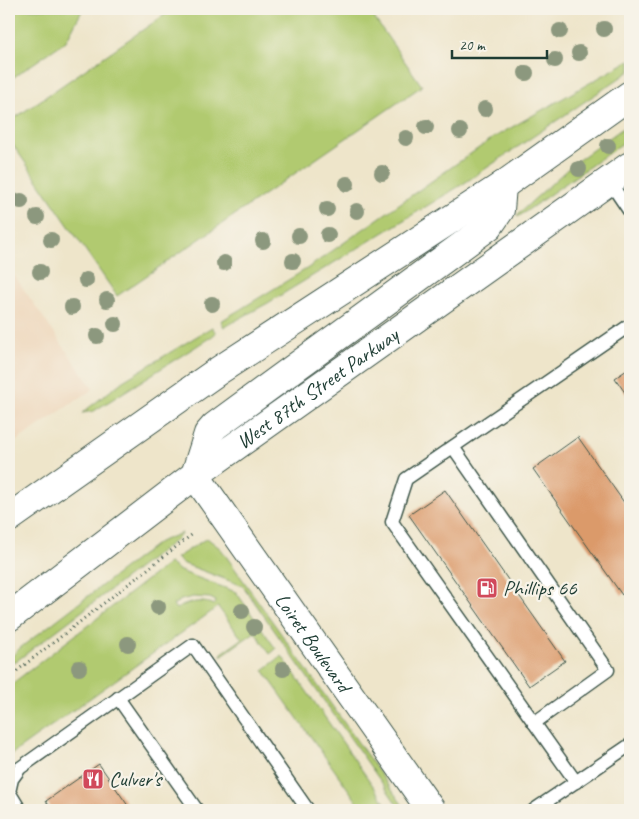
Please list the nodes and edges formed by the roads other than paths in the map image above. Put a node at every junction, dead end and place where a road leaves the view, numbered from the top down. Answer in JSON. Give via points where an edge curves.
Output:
{"nodes":[{"id":1,"x":630,"y":96,"type":"edge"},
{"id":2,"x":620,"y":174,"type":"edge"},
{"id":3,"x":502,"y":186,"type":"junction"},
{"id":4,"x":630,"y":212,"type":"edge"},
{"id":5,"x":630,"y":325,"type":"edge"},
{"id":6,"x":453,"y":447,"type":"junction"},
{"id":7,"x":195,"y":475,"type":"junction"},
{"id":8,"x":9,"y":518,"type":"edge"},
{"id":9,"x":9,"y":616,"type":"edge"},
{"id":10,"x":118,"y":698,"type":"junction"},
{"id":11,"x":534,"y":723,"type":"junction"},
{"id":12,"x":630,"y":744,"type":"edge"},
{"id":13,"x":576,"y":782,"type":"junction"},
{"id":14,"x":20,"y":810,"type":"edge"},
{"id":15,"x":197,"y":810,"type":"edge"},
{"id":16,"x":308,"y":810,"type":"edge"},
{"id":17,"x":431,"y":810,"type":"edge"},
{"id":18,"x":534,"y":810,"type":"edge"}],
"edges":[{"from":1,"to":3,"type":"main road"},
{"from":2,"to":4,"type":"lane"},
{"from":2,"to":7,"type":"main road","name":"West 87th Street Parkway"},
{"from":3,"to":7,"type":"main road","via":[[500,210],[482,232],[215,426],[208,434]]},
{"from":3,"to":8,"type":"main road","via":[[218,371]]},
{"from":5,"to":6,"type":"lane"},
{"from":6,"to":11,"type":"lane","via":[[406,479],[392,522]]},
{"from":6,"to":11,"type":"lane","via":[[608,670]]},
{"from":7,"to":9,"type":"main road","name":"West 87th Street Parkway"},
{"from":7,"to":17,"type":"main road","name":"Loiret Boulevard"},
{"from":10,"to":14,"type":"lane","via":[[20,768],[12,779],[9,792]]},
{"from":10,"to":15,"type":"lane"},
{"from":10,"to":16,"type":"lane","via":[[193,645]]},
{"from":11,"to":13,"type":"lane"},
{"from":12,"to":13,"type":"lane"},
{"from":13,"to":18,"type":"lane"}]}
